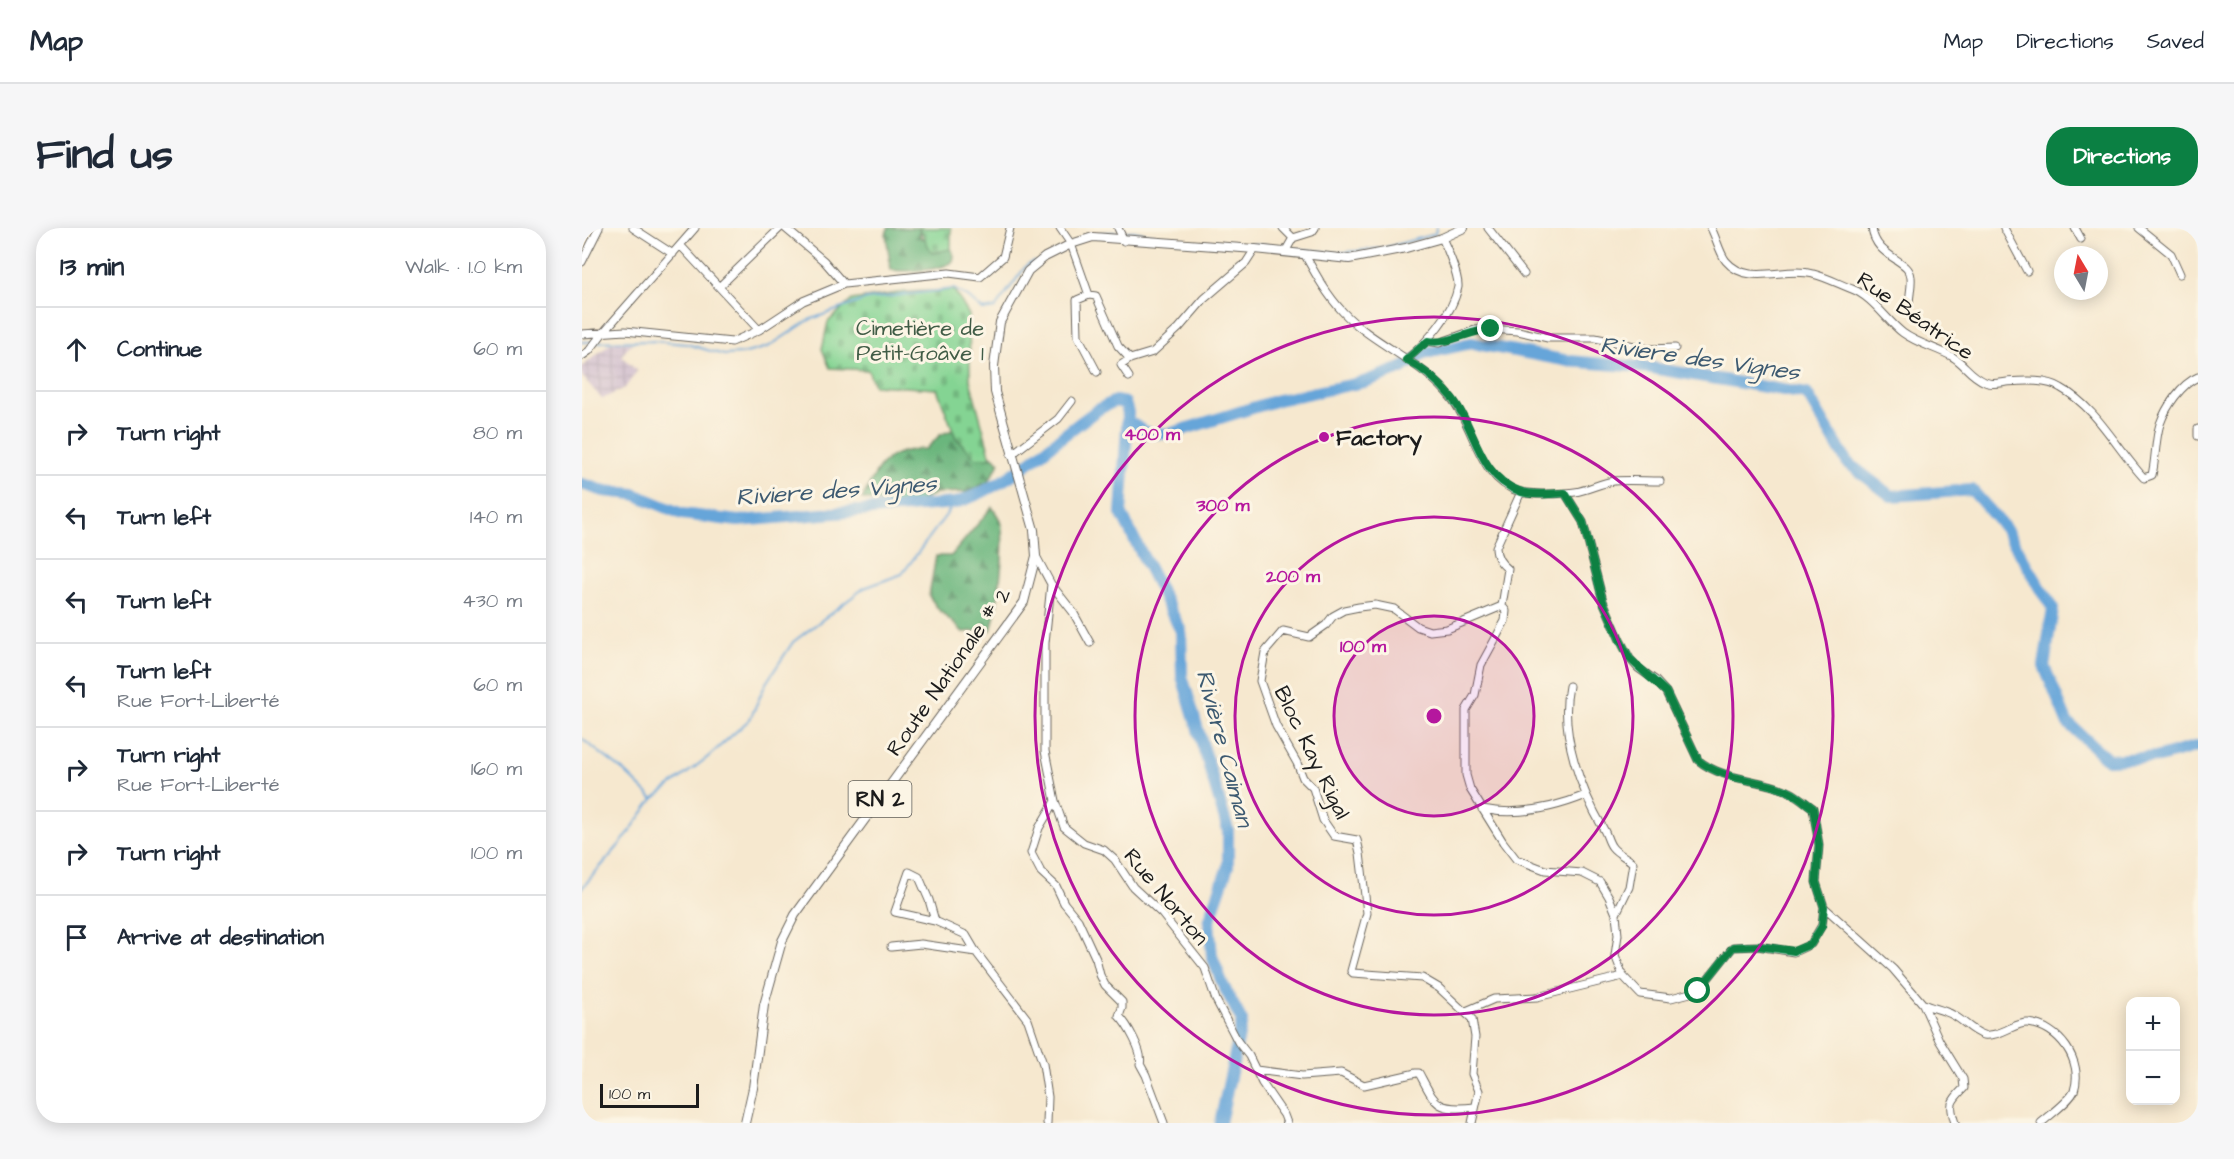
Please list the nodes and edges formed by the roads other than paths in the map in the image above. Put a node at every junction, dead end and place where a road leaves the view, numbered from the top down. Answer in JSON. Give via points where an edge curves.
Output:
{"nodes":[{"id":1,"x":599,"y":228,"type":"edge"},
{"id":2,"x":633,"y":228,"type":"edge"},
{"id":3,"x":695,"y":228,"type":"edge"},
{"id":4,"x":780,"y":228,"type":"edge"},
{"id":5,"x":785,"y":228,"type":"edge"},
{"id":6,"x":1010,"y":228,"type":"edge"},
{"id":7,"x":1060,"y":228,"type":"edge"},
{"id":8,"x":1118,"y":228,"type":"edge"},
{"id":9,"x":1283,"y":228,"type":"edge"},
{"id":10,"x":1315,"y":228,"type":"edge"},
{"id":11,"x":1464,"y":228,"type":"edge"},
{"id":12,"x":1488,"y":228,"type":"edge"},
{"id":13,"x":1711,"y":228,"type":"edge"},
{"id":14,"x":1872,"y":228,"type":"edge"},
{"id":15,"x":2004,"y":228,"type":"edge"},
{"id":16,"x":2075,"y":228,"type":"edge"},
{"id":17,"x":2141,"y":229,"type":"edge"},
{"id":18,"x":1293,"y":238,"type":"junction"},
{"id":19,"x":1442,"y":238,"type":"junction"},
{"id":20,"x":2081,"y":239,"type":"dead end"},
{"id":21,"x":1125,"y":240,"type":"junction"},
{"id":22,"x":1070,"y":241,"type":"junction"},
{"id":23,"x":681,"y":246,"type":"junction"},
{"id":24,"x":1255,"y":249,"type":"junction"},
{"id":25,"x":1285,"y":252,"type":"junction"},
{"id":26,"x":673,"y":254,"type":"junction"},
{"id":27,"x":1305,"y":255,"type":"junction"},
{"id":28,"x":582,"y":262,"type":"edge"},
{"id":29,"x":2027,"y":271,"type":"dead end"},
{"id":30,"x":1524,"y":274,"type":"dead end"},
{"id":31,"x":2180,"y":274,"type":"dead end"},
{"id":32,"x":844,"y":284,"type":"junction"},
{"id":33,"x":720,"y":286,"type":"junction"},
{"id":34,"x":1089,"y":295,"type":"junction"},
{"id":35,"x":1909,"y":305,"type":"dead end"},
{"id":36,"x":759,"y":330,"type":"junction"},
{"id":37,"x":582,"y":334,"type":"edge"},
{"id":38,"x":602,"y":334,"type":"junction"},
{"id":39,"x":1428,"y":341,"type":"junction"},
{"id":40,"x":1675,"y":348,"type":"dead end"},
{"id":41,"x":582,"y":356,"type":"edge"},
{"id":42,"x":1130,"y":359,"type":"junction"},
{"id":43,"x":1406,"y":360,"type":"junction"},
{"id":44,"x":1097,"y":372,"type":"dead end"},
{"id":45,"x":1129,"y":377,"type":"dead end"},
{"id":46,"x":2198,"y":377,"type":"edge"},
{"id":47,"x":1072,"y":401,"type":"dead end"},
{"id":48,"x":2198,"y":429,"type":"edge"},
{"id":49,"x":2198,"y":436,"type":"edge"},
{"id":50,"x":1011,"y":456,"type":"junction"},
{"id":51,"x":1660,"y":481,"type":"dead end"},
{"id":52,"x":1521,"y":492,"type":"junction"},
{"id":53,"x":1565,"y":493,"type":"junction"},
{"id":54,"x":1036,"y":556,"type":"junction"},
{"id":55,"x":1051,"y":584,"type":"junction"},
{"id":56,"x":1502,"y":606,"type":"junction"},
{"id":57,"x":1090,"y":643,"type":"dead end"},
{"id":58,"x":1569,"y":686,"type":"dead end"},
{"id":59,"x":1586,"y":795,"type":"junction"},
{"id":60,"x":1055,"y":801,"type":"junction"},
{"id":61,"x":1482,"y":809,"type":"junction"},
{"id":62,"x":1824,"y":907,"type":"junction"},
{"id":63,"x":1616,"y":914,"type":"junction"},
{"id":64,"x":935,"y":921,"type":"junction"},
{"id":65,"x":891,"y":947,"type":"dead end"},
{"id":66,"x":976,"y":952,"type":"junction"},
{"id":67,"x":1623,"y":976,"type":"junction"},
{"id":68,"x":1923,"y":1004,"type":"junction"},
{"id":69,"x":1464,"y":1012,"type":"junction"},
{"id":70,"x":1256,"y":1070,"type":"junction"},
{"id":71,"x":1475,"y":1107,"type":"junction"},
{"id":72,"x":745,"y":1123,"type":"edge"},
{"id":73,"x":1047,"y":1123,"type":"edge"},
{"id":74,"x":1164,"y":1123,"type":"edge"},
{"id":75,"x":1287,"y":1123,"type":"edge"},
{"id":76,"x":1472,"y":1123,"type":"edge"},
{"id":77,"x":1955,"y":1123,"type":"edge"},
{"id":78,"x":2041,"y":1123,"type":"edge"}],
"edges":[{"from":1,"to":28,"type":"street"},
{"from":2,"to":26,"type":"street"},
{"from":3,"to":23,"type":"street"},
{"from":4,"to":33,"type":"street"},
{"from":5,"to":32,"type":"street"},
{"from":6,"to":32,"type":"street","via":[[1003,257],[980,277],[949,273]]},
{"from":7,"to":22,"type":"street"},
{"from":8,"to":21,"type":"street"},
{"from":9,"to":18,"type":"street"},
{"from":10,"to":18,"type":"street"},
{"from":11,"to":19,"type":"main road","number":"RN 2"},
{"from":12,"to":30,"type":"street"},
{"from":13,"to":46,"type":"street","name":"Rue Béatrice","via":[[1721,254],[1736,270],[1771,275],[1812,273],[1857,291],[1904,334],[1954,358],[1988,384],[2059,386],[2107,429],[2119,450],[2144,478],[2152,475],[2160,423],[2169,406]]},
{"from":14,"to":35,"type":"street","via":[[1883,252],[1908,267]]},
{"from":15,"to":29,"type":"street"},
{"from":16,"to":20,"type":"street"},
{"from":17,"to":31,"type":"street","via":[[2171,254]]},
{"from":18,"to":25,"type":"street"},
{"from":19,"to":27,"type":"main road","number":"RN 2","via":[[1349,259]]},
{"from":19,"to":39,"type":"street","via":[[1458,288]]},
{"from":21,"to":22,"type":"main road","number":"RN 2","via":[[1093,237]]},
{"from":21,"to":24,"type":"main road","number":"RN 2"},
{"from":22,"to":34,"type":"street"},
{"from":22,"to":50,"type":"main road","number":"RN 2","via":[[1028,271],[1000,322],[995,392]]},
{"from":23,"to":26,"type":"street"},
{"from":23,"to":33,"type":"street"},
{"from":24,"to":25,"type":"main road","number":"RN 2"},
{"from":24,"to":42,"type":"street","via":[[1246,263],[1203,299],[1153,352]]},
{"from":25,"to":27,"type":"main road","number":"RN 2"},
{"from":26,"to":38,"type":"street"},
{"from":27,"to":43,"type":"street","via":[[1343,312]]},
{"from":32,"to":36,"type":"street","via":[[803,301]]},
{"from":33,"to":36,"type":"street"},
{"from":34,"to":42,"type":"street","via":[[1096,296],[1118,346]]},
{"from":34,"to":44,"type":"street","via":[[1077,300],[1078,336]]},
{"from":36,"to":38,"type":"street","via":[[732,342],[625,331]]},
{"from":37,"to":38,"type":"street"},
{"from":38,"to":41,"type":"street"},
{"from":39,"to":40,"type":"street","via":[[1439,343],[1475,330],[1491,329],[1556,339],[1595,338],[1649,349]]},
{"from":39,"to":43,"type":"street"},
{"from":42,"to":45,"type":"street","via":[[1121,364]]},
{"from":43,"to":52,"type":"street","via":[[1422,368],[1453,399],[1485,464],[1503,483]]},
{"from":47,"to":50,"type":"street","via":[[1058,419]]},
{"from":48,"to":49,"type":"street"},
{"from":50,"to":54,"type":"main road","name":"Route Nationale # 2","number":"RN 2","via":[[1034,530]]},
{"from":51,"to":53,"type":"street","via":[[1615,481]]},
{"from":52,"to":53,"type":"street"},
{"from":52,"to":56,"type":"street","via":[[1496,548],[1499,559],[1508,568]]},
{"from":53,"to":62,"type":"street","via":[[1583,522],[1603,601],[1620,640],[1630,659],[1666,692],[1698,760],[1728,777],[1791,792],[1813,808],[1819,845],[1816,882]]},
{"from":54,"to":55,"type":"street"},
{"from":54,"to":72,"type":"main road","name":"Route Nationale # 2","number":"RN 2","via":[[1024,602],[795,915],[764,1005]]},
{"from":55,"to":57,"type":"street"},
{"from":55,"to":60,"type":"street","name":"Rue Norton","via":[[1045,644],[1045,751]]},
{"from":56,"to":61,"type":"street","via":[[1505,621],[1481,665],[1475,695],[1466,710],[1466,775]]},
{"from":56,"to":69,"type":"street","name":"Bloc Kay Rigal","via":[[1446,629],[1430,631],[1394,609],[1376,605],[1344,610],[1309,637],[1283,631],[1265,652],[1260,681],[1276,726],[1303,778],[1313,788],[1323,820],[1334,836],[1357,840],[1367,913],[1351,971],[1422,978]]},
{"from":58,"to":59,"type":"street","via":[[1568,742]]},
{"from":59,"to":61,"type":"street","via":[[1562,805],[1520,811]]},
{"from":59,"to":63,"type":"street","via":[[1610,845],[1634,863]]},
{"from":60,"to":70,"type":"street","name":"Rue Norton","via":[[1064,826],[1084,843],[1104,850],[1115,860],[1133,887],[1162,914],[1205,968],[1216,1000]]},
{"from":60,"to":74,"type":"street","via":[[1038,828],[1031,853],[1077,920],[1105,985],[1122,1002],[1119,1016],[1139,1050],[1140,1064]]},
{"from":61,"to":63,"type":"street","via":[[1516,859],[1545,870],[1582,873],[1600,882]]},
{"from":62,"to":67,"type":"street","via":[[1822,926],[1811,944],[1794,951],[1733,947],[1698,991],[1671,998],[1640,994]]},
{"from":62,"to":68,"type":"street","via":[[1893,969]]},
{"from":63,"to":67,"type":"street","via":[[1615,955]]},
{"from":64,"to":64,"type":"street","via":[[895,912],[909,872],[919,877]]},
{"from":64,"to":66,"type":"street","via":[[966,935]]},
{"from":65,"to":66,"type":"street","via":[[921,944]]},
{"from":66,"to":73,"type":"street","via":[[1028,1020],[1043,1064]]},
{"from":67,"to":69,"type":"street","via":[[1537,997],[1494,999]]},
{"from":68,"to":77,"type":"street","via":[[1963,1079],[1964,1088],[1950,1108]]},
{"from":68,"to":78,"type":"street","via":[[1954,1015],[1981,1034],[1998,1034],[2026,1023],[2048,1029],[2065,1043],[2076,1079],[2073,1093]]},
{"from":69,"to":71,"type":"street","via":[[1472,1018],[1474,1027],[1472,1074],[1479,1091]]},
{"from":70,"to":71,"type":"street","via":[[1302,1076],[1341,1073],[1364,1085],[1419,1073],[1430,1098],[1437,1104]]},
{"from":70,"to":75,"type":"street","name":"Rue Norton"},
{"from":71,"to":76,"type":"street"}]}
